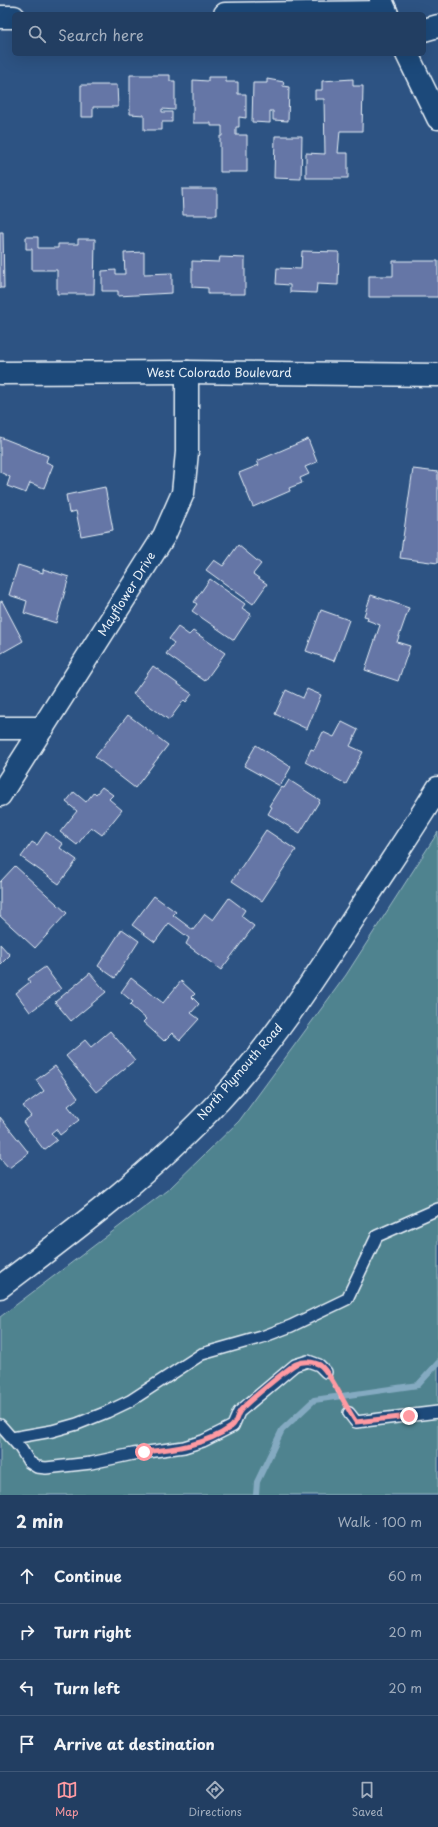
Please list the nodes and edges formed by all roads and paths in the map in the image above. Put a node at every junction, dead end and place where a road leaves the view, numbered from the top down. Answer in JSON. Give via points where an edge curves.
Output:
{"nodes":[{"id":1,"x":385,"y":9,"type":"edge"},
{"id":2,"x":289,"y":12,"type":"edge"},
{"id":3,"x":0,"y":17,"type":"edge"},
{"id":4,"x":12,"y":17,"type":"edge"},
{"id":5,"x":438,"y":26,"type":"edge"},
{"id":6,"x":426,"y":29,"type":"edge"},
{"id":7,"x":408,"y":56,"type":"edge"},
{"id":8,"x":432,"y":91,"type":"edge"},
{"id":9,"x":438,"y":118,"type":"edge"},
{"id":10,"x":187,"y":372,"type":"junction"},
{"id":11,"x":0,"y":374,"type":"edge"},
{"id":12,"x":438,"y":375,"type":"edge"},
{"id":13,"x":0,"y":728,"type":"edge"},
{"id":14,"x":42,"y":728,"type":"junction"},
{"id":15,"x":438,"y":788,"type":"edge"},
{"id":16,"x":0,"y":795,"type":"edge"},
{"id":17,"x":438,"y":1209,"type":"edge"},
{"id":18,"x":0,"y":1288,"type":"edge"},
{"id":19,"x":326,"y":1372,"type":"joint"},
{"id":20,"x":438,"y":1412,"type":"edge"},
{"id":21,"x":349,"y":1413,"type":"joint"},
{"id":22,"x":0,"y":1425,"type":"edge"},
{"id":23,"x":12,"y":1438,"type":"junction"}],
"edges":[{"from":1,"to":2,"type":"street"},
{"from":3,"to":4,"type":"street"},
{"from":5,"to":6,"type":"street"},
{"from":7,"to":8,"type":"street"},
{"from":8,"to":9,"type":"street"},
{"from":10,"to":11,"type":"street","name":"West Colorado Boulevard"},
{"from":10,"to":12,"type":"street","name":"West Colorado Boulevard"},
{"from":10,"to":14,"type":"street","name":"Mayflower Drive","via":[[187,452],[183,492],[164,536]]},
{"from":13,"to":14,"type":"street"},
{"from":14,"to":16,"type":"street","name":"Mayflower Drive"},
{"from":15,"to":18,"type":"street","name":"North Plymouth Road","via":[[272,1039],[220,1099],[166,1154],[100,1211]]},
{"from":17,"to":23,"type":"lane","via":[[377,1236],[347,1299],[284,1329],[202,1354],[130,1401],[107,1412],[64,1427]]},
{"from":19,"to":21,"type":"path"},
{"from":19,"to":23,"type":"lane","via":[[319,1365],[308,1361],[295,1365],[239,1412],[233,1426],[184,1447],[90,1463],[37,1467],[29,1462]]},
{"from":20,"to":21,"type":"lane","via":[[356,1422]]},
{"from":22,"to":23,"type":"lane"}]}
